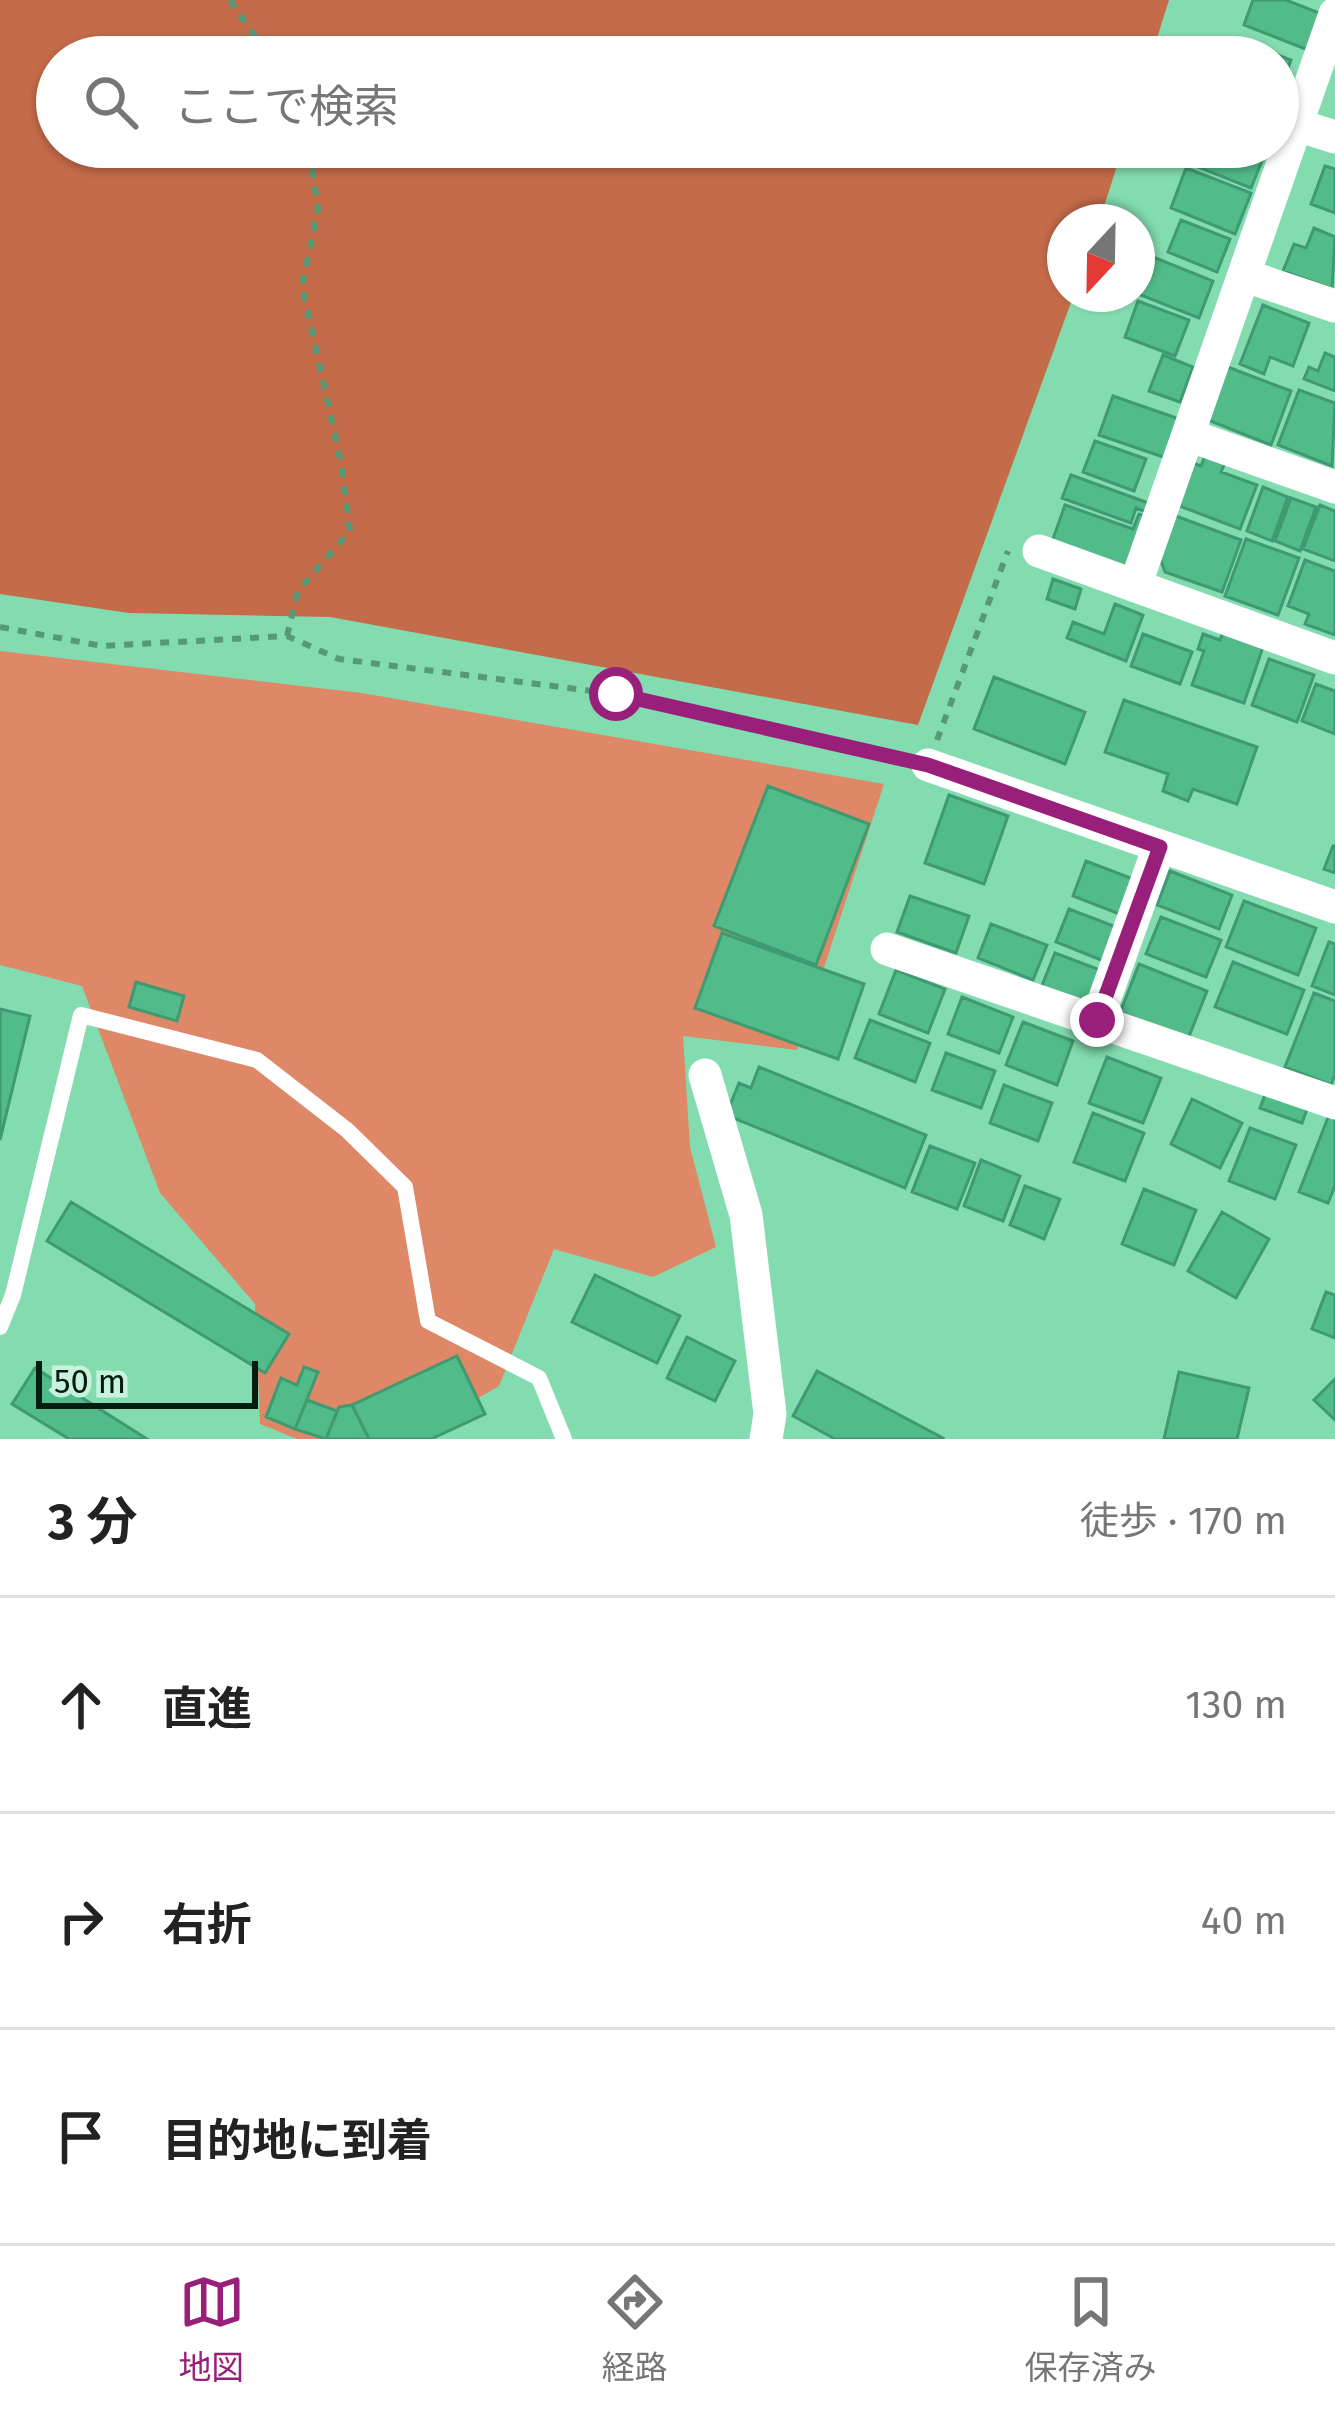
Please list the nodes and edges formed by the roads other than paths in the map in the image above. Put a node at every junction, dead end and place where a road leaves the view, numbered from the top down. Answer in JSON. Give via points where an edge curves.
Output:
{"nodes":[{"id":1,"x":1335,"y":14,"type":"edge"},
{"id":2,"x":1299,"y":118,"type":"edge"},
{"id":3,"x":1299,"y":125,"type":"edge"},
{"id":4,"x":1335,"y":137,"type":"edge"},
{"id":5,"x":1282,"y":168,"type":"edge"},
{"id":6,"x":1246,"y":276,"type":"junction"},
{"id":7,"x":1335,"y":307,"type":"edge"},
{"id":8,"x":1188,"y":435,"type":"junction"},
{"id":9,"x":1335,"y":487,"type":"edge"},
{"id":10,"x":1039,"y":551,"type":"road end"},
{"id":11,"x":1135,"y":586,"type":"junction"},
{"id":12,"x":1335,"y":658,"type":"edge"},
{"id":13,"x":928,"y":765,"type":"road end"},
{"id":14,"x":1160,"y":847,"type":"junction"},
{"id":15,"x":1335,"y":908,"type":"edge"},
{"id":16,"x":887,"y":949,"type":"dead end"},
{"id":17,"x":1097,"y":1020,"type":"junction"},
{"id":18,"x":705,"y":1076,"type":"dead end"},
{"id":19,"x":1335,"y":1103,"type":"edge"},
{"id":20,"x":0,"y":1328,"type":"edge"},
{"id":21,"x":564,"y":1439,"type":"edge"},
{"id":22,"x":766,"y":1439,"type":"edge"}],
"edges":[{"from":1,"to":2,"type":"street"},
{"from":3,"to":4,"type":"street"},
{"from":5,"to":6,"type":"street"},
{"from":6,"to":7,"type":"street"},
{"from":6,"to":8,"type":"street"},
{"from":8,"to":9,"type":"street"},
{"from":8,"to":11,"type":"street"},
{"from":10,"to":11,"type":"street"},
{"from":11,"to":12,"type":"street"},
{"from":13,"to":14,"type":"street"},
{"from":14,"to":15,"type":"street"},
{"from":14,"to":17,"type":"street"},
{"from":16,"to":17,"type":"street"},
{"from":17,"to":19,"type":"street"},
{"from":18,"to":22,"type":"street","via":[[746,1215],[770,1414]]},
{"from":20,"to":21,"type":"lane","via":[[81,1015],[257,1060],[347,1130],[405,1187],[428,1321],[539,1378]]}]}
